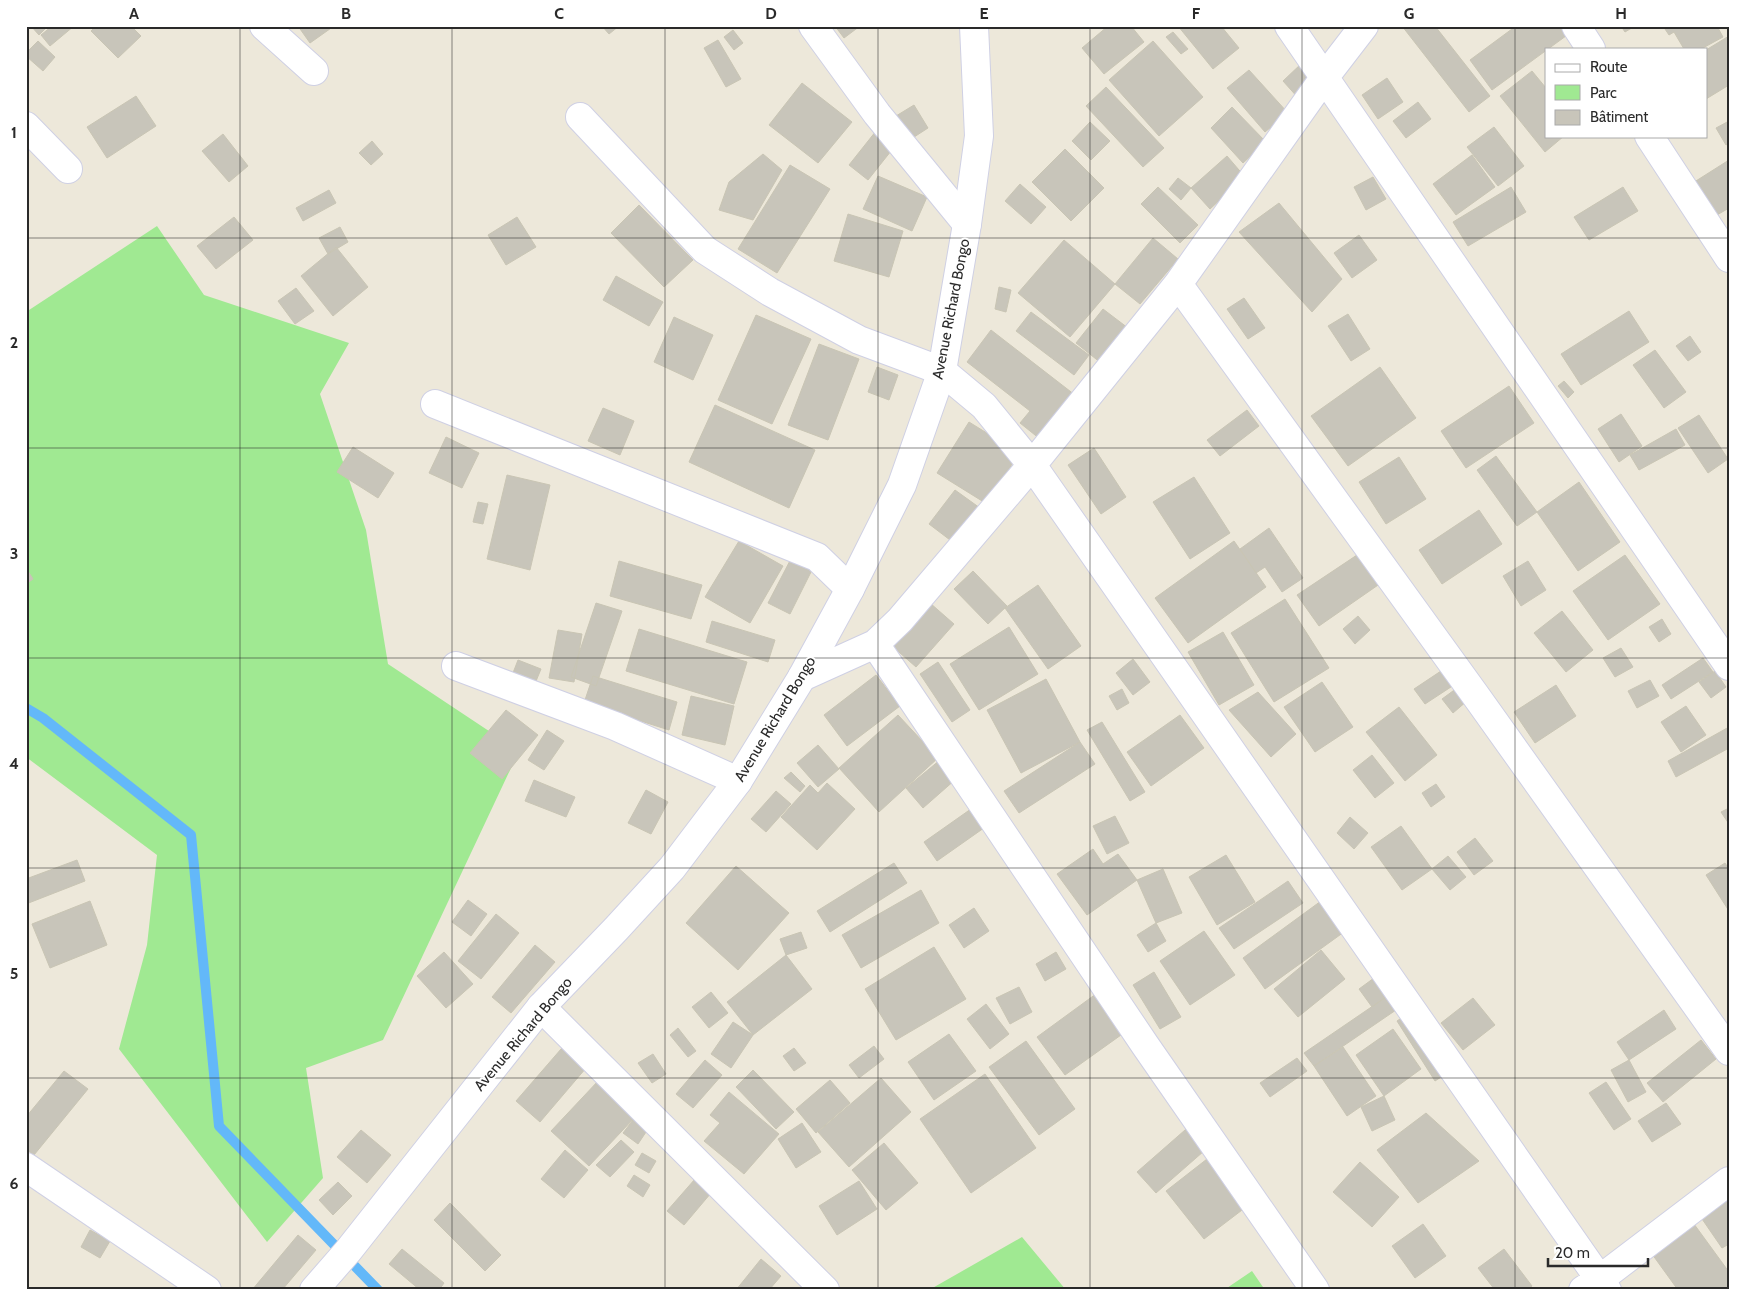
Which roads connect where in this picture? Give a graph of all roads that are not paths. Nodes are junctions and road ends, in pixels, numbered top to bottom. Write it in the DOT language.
graph roads {
  1 [pos="264,26"];
  2 [pos="813,26"];
  3 [pos="974,26"];
  4 [pos="1289,26"];
  5 [pos="1364,26"];
  6 [pos="1576,26"];
  7 [pos="1590,48"];
  8 [pos="314,71"];
  9 [pos="1324,78"];
  10 [pos="580,116"];
  11 [pos="26,126"];
  12 [pos="1650,138"];
  13 [pos="68,169"];
  14 [pos="967,224"];
  15 [pos="1729,258"];
  16 [pos="1178,284"];
  17 [pos="942,371"];
  18 [pos="436,404"];
  19 [pos="1032,465"];
  20 [pos="850,589"];
  21 [pos="875,644"];
  22 [pos="456,666"];
  23 [pos="1729,666"];
  24 [pos="802,677"];
  25 [pos="738,781"];
  26 [pos="541,1008"];
  27 [pos="1729,1051"];
  28 [pos="26,1167"];
  29 [pos="1729,1181"];
  30 [pos="1596,1286"];
  31 [pos="206,1290"];
  32 [pos="314,1290"];
  33 [pos="825,1290"];
  34 [pos="1315,1290"];
  1 -- 8 [label="street"];
  2 -- 14 [label="street"];
  3 -- 14 [label="street, Avenue Richard Bongo"];
  4 -- 9 [label="street"];
  5 -- 9 [label="street"];
  6 -- 7 [label="street"];
  9 -- 16 [label="street"];
  9 -- 23 [label="street"];
  10 -- 17 [label="street"];
  11 -- 13 [label="street"];
  12 -- 15 [label="street"];
  14 -- 17 [label="street, Avenue Richard Bongo"];
  16 -- 19 [label="street"];
  16 -- 27 [label="street"];
  17 -- 19 [label="street"];
  17 -- 20 [label="street, Avenue Richard Bongo"];
  18 -- 20 [label="street"];
  19 -- 21 [label="street"];
  19 -- 30 [label="street"];
  20 -- 24 [label="street, Avenue Richard Bongo"];
  21 -- 24 [label="street"];
  21 -- 34 [label="street"];
  22 -- 25 [label="street"];
  24 -- 25 [label="street, Avenue Richard Bongo"];
  25 -- 26 [label="street, Avenue Richard Bongo"];
  26 -- 32 [label="street, Avenue Richard Bongo"];
  26 -- 33 [label="street"];
  28 -- 31 [label="street"];
  29 -- 30 [label="street"];
}
